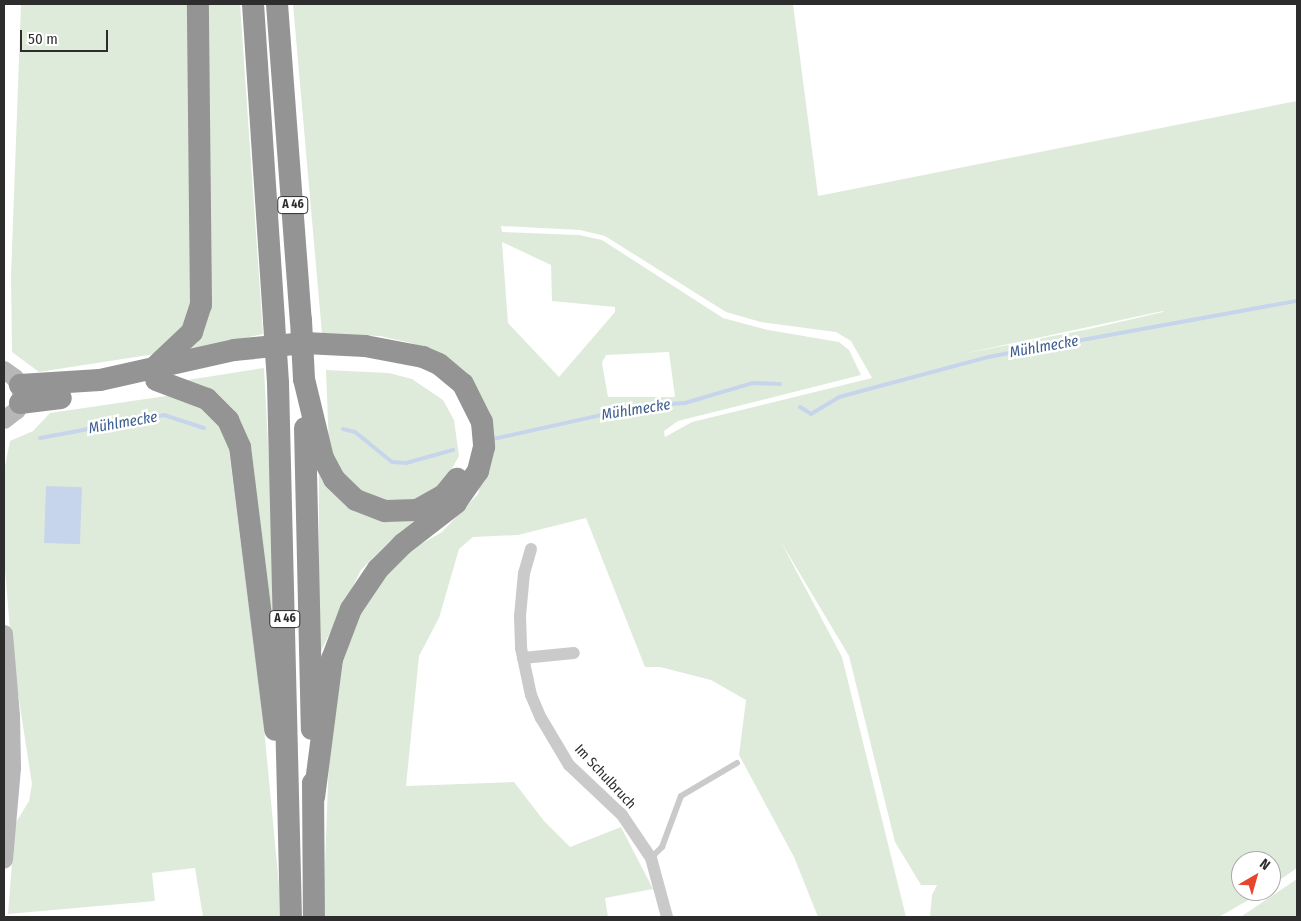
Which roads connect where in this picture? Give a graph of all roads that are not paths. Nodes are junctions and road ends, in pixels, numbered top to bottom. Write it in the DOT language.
graph roads {
  1 [pos="198,4"];
  2 [pos="253,4"];
  3 [pos="277,4"];
  4 [pos="154,374"];
  5 [pos="304,379"];
  6 [pos="15,386"];
  7 [pos="4,420"];
  8 [pos="531,549"];
  9 [pos="4,634"];
  10 [pos="574,653"];
  11 [pos="523,658"];
  12 [pos="737,763"];
  13 [pos="314,797"];
  14 [pos="292,856"];
  15 [pos="651,858"];
  16 [pos="4,860"];
  17 [pos="291,917"];
  18 [pos="314,917"];
  19 [pos="667,917"];
  1 -- 4 [label="highway"];
  2 -- 14 [label="highway, A 46, bridge"];
  3 -- 5 [label="highway, A 46, bridge"];
  4 -- 5 [label="highway"];
  4 -- 6 [label="highway"];
  4 -- 13 [label="highway"];
  4 -- 14 [label="highway"];
  5 -- 13 [label="highway, A 46"];
  6 -- 7 [label="main road"];
  8 -- 11 [label="street, Im Schulbruch"];
  9 -- 16 [label="main road"];
  10 -- 11 [label="street"];
  11 -- 15 [label="street, Im Schulbruch"];
  12 -- 15 [label="lane"];
  13 -- 18 [label="highway, A 46"];
  14 -- 17 [label="highway, A 46"];
  15 -- 19 [label="street, Im Schulbruch"];
}
